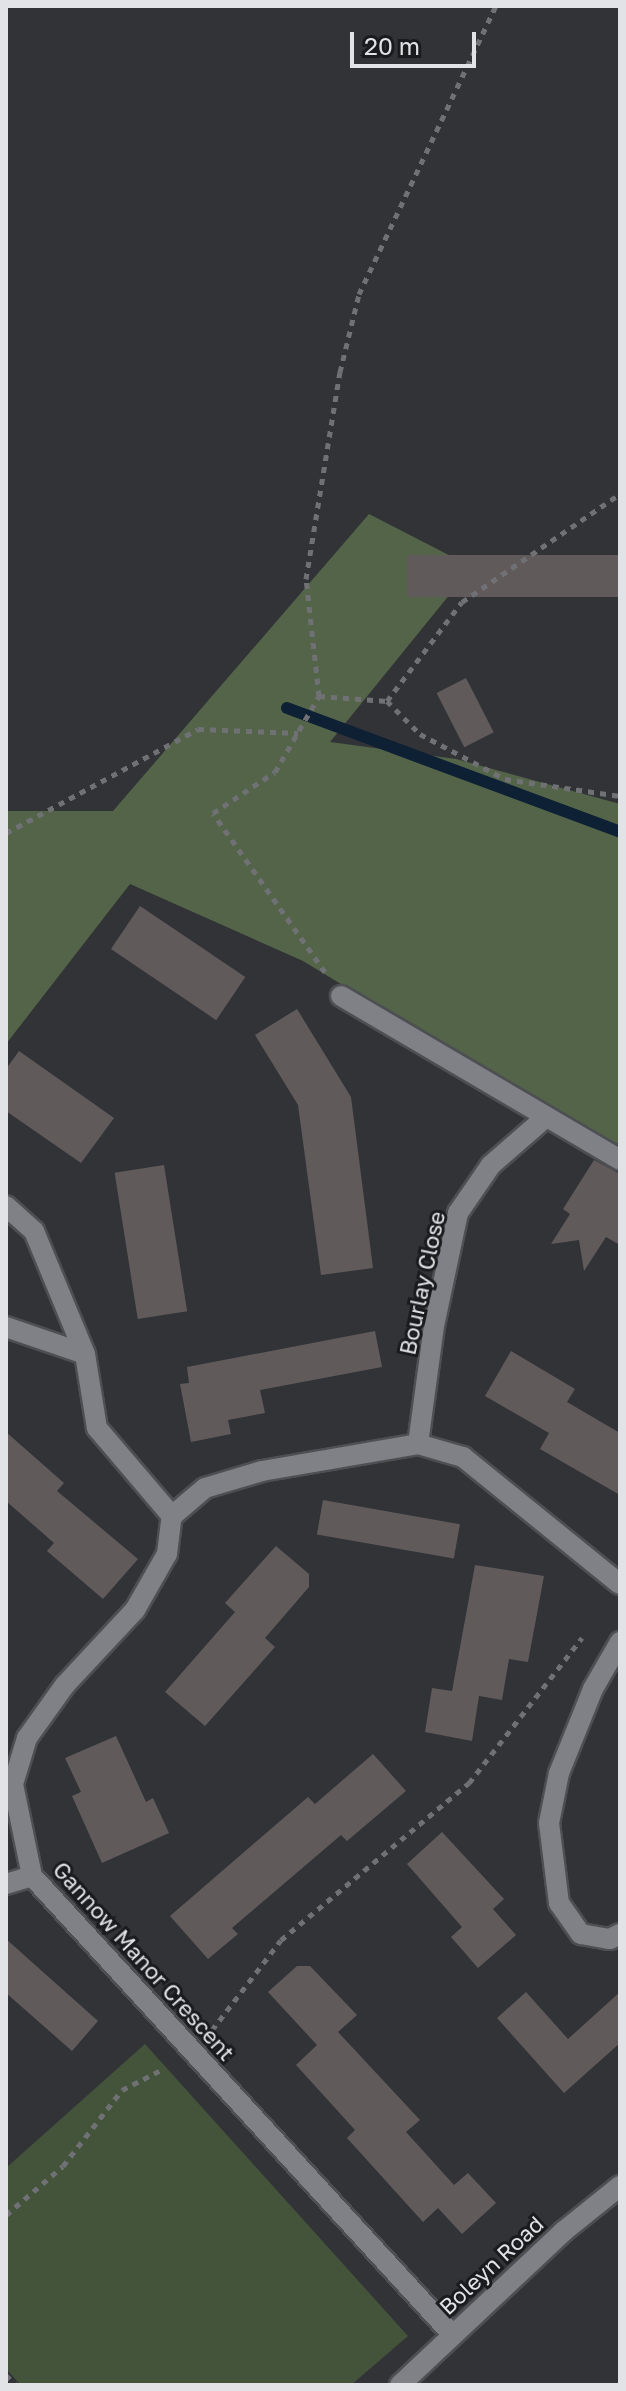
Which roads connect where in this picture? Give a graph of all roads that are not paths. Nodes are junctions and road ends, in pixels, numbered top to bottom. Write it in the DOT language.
graph roads {
  1 [pos="341,996"];
  2 [pos="546,1117"];
  3 [pos="620,1160"];
  4 [pos="6,1206"];
  5 [pos="6,1327"];
  6 [pos="85,1354"];
  7 [pos="418,1444"];
  8 [pos="172,1516"];
  9 [pos="620,1584"];
  10 [pos="620,1642"];
  11 [pos="32,1876"];
  12 [pos="6,1884"];
  13 [pos="620,1934"];
  14 [pos="620,2186"];
  15 [pos="452,2334"];
  16 [pos="400,2385"];
  1 -- 2 [label="street"];
  2 -- 3 [label="street"];
  2 -- 7 [label="street, Bourlay Close"];
  4 -- 6 [label="street"];
  5 -- 6 [label="street"];
  6 -- 8 [label="street"];
  7 -- 8 [label="street"];
  7 -- 9 [label="street"];
  8 -- 11 [label="street, Gannow Manor Crescent"];
  10 -- 13 [label="street"];
  11 -- 12 [label="street"];
  11 -- 15 [label="street, Gannow Manor Crescent"];
  14 -- 15 [label="street, Boleyn Road"];
  15 -- 16 [label="street, Boleyn Road"];
}
